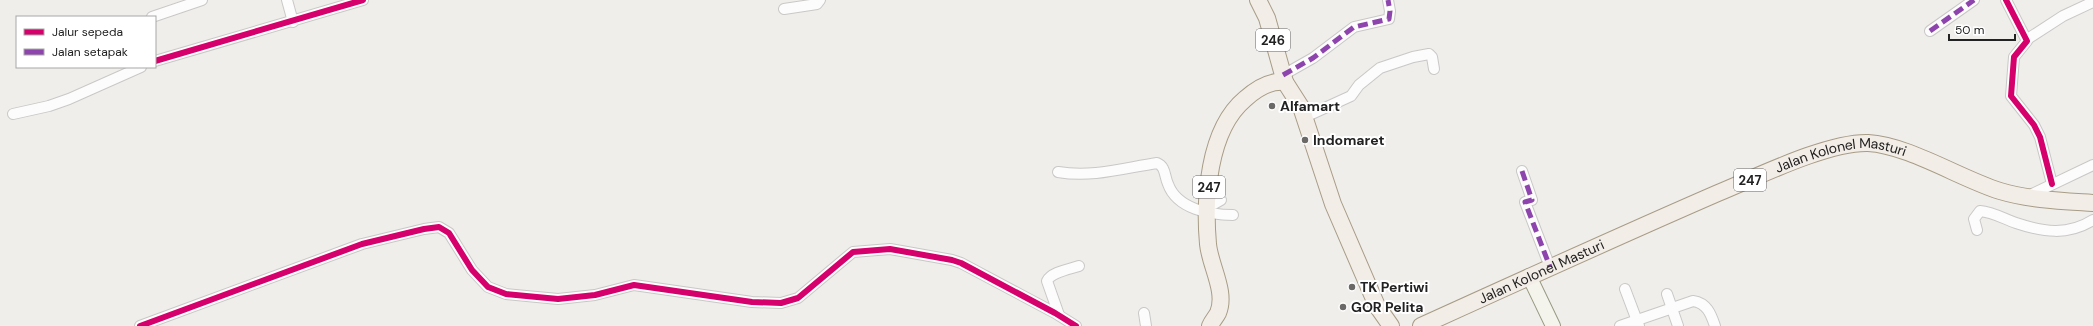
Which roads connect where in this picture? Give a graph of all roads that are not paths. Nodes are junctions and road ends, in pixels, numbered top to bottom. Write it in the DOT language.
graph roads {
  1 [pos="202,0"];
  2 [pos="287,0"];
  3 [pos="363,0"];
  4 [pos="820,0"];
  5 [pos="1258,0"];
  6 [pos="1388,0"];
  7 [pos="1974,0"];
  8 [pos="2006,0"];
  9 [pos="2093,2"];
  10 [pos="784,9"];
  11 [pos="155,16"];
  12 [pos="293,22"];
  13 [pos="1930,31"];
  14 [pos="2026,40"];
  15 [pos="156,61"];
  16 [pos="139,68"];
  17 [pos="1434,68"];
  18 [pos="1284,78"];
  19 [pos="13,114"];
  20 [pos="1305,117"];
  21 [pos="2093,165"];
  22 [pos="1522,171"];
  23 [pos="1058,172"];
  24 [pos="2052,184"];
  25 [pos="2026,198"];
  26 [pos="1221,200"];
  27 [pos="2093,203"];
  28 [pos="1207,210"];
  29 [pos="1233,215"];
  30 [pos="2093,220"];
  31 [pos="1977,230"];
  32 [pos="1079,266"];
  33 [pos="1550,267"];
  34 [pos="1529,276"];
  35 [pos="1625,289"];
  36 [pos="1667,294"];
  37 [pos="1672,308"];
  38 [pos="1144,313"];
  39 [pos="1059,314"];
  40 [pos="1638,323"];
  41 [pos="140,326"];
  42 [pos="1076,326"];
  43 [pos="1146,326"];
  44 [pos="1210,326"];
  45 [pos="1391,326"];
  46 [pos="1421,326"];
  47 [pos="1553,326"];
  48 [pos="1620,326"];
  49 [pos="1678,326"];
  50 [pos="1715,326"];
  1 -- 11 [label="street"];
  2 -- 12 [label="street"];
  3 -- 12 [label="street"];
  4 -- 10 [label="street"];
  5 -- 18 [label="main road, 246"];
  6 -- 18 [label="street"];
  7 -- 13 [label="street"];
  8 -- 14 [label="street"];
  9 -- 14 [label="street"];
  12 -- 15 [label="street"];
  14 -- 24 [label="street"];
  16 -- 19 [label="street"];
  17 -- 20 [label="street"];
  18 -- 20 [label="main road"];
  18 -- 28 [label="main road, 247"];
  20 -- 45 [label="main road"];
  21 -- 24 [label="street"];
  22 -- 33 [label="street"];
  23 -- 28 [label="street"];
  24 -- 25 [label="street"];
  25 -- 27 [label="main road, Jalan Kolonel Masturi / 247"];
  25 -- 33 [label="main road, Jalan Kolonel Masturi / 247"];
  26 -- 28 [label="street"];
  28 -- 29 [label="street"];
  28 -- 44 [label="main road, 247"];
  30 -- 31 [label="street"];
  32 -- 39 [label="street"];
  33 -- 34 [label="main road, Jalan Kolonel Masturi / 247"];
  34 -- 46 [label="main road, Jalan Kolonel Masturi / 247"];
  34 -- 47 [label="street"];
  35 -- 40 [label="street"];
  36 -- 37 [label="street"];
  37 -- 40 [label="street"];
  37 -- 49 [label="street"];
  37 -- 50 [label="street"];
  38 -- 43 [label="street"];
  39 -- 41 [label="street"];
  39 -- 42 [label="street"];
  40 -- 48 [label="street"];
}
